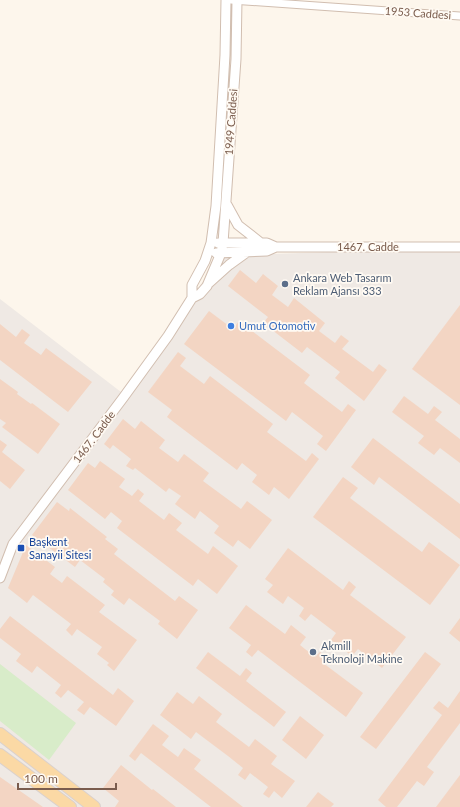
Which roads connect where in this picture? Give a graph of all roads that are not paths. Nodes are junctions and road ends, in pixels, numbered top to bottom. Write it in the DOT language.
graph roads {
  1 [pos="226,0"];
  2 [pos="231,0"];
  3 [pos="237,0"];
  4 [pos="460,16"];
  5 [pos="225,202"];
  6 [pos="211,243"];
  7 [pos="223,243"];
  8 [pos="261,243"];
  9 [pos="276,247"];
  10 [pos="460,247"];
  11 [pos="247,252"];
  12 [pos="207,253"];
  13 [pos="220,253"];
  14 [pos="207,286"];
  15 [pos="192,298"];
  16 [pos="0,578"];
  17 [pos="0,734"];
  18 [pos="0,754"];
  19 [pos="70,807"];
  20 [pos="94,807"];
  1 -- 6 [label="street, 1949 Caddesi"];
  2 -- 3 [label="street, 1953 Caddesi"];
  3 -- 4 [label="street, 1953 Caddesi"];
  3 -- 5 [label="street, 1949 Caddesi"];
  5 -- 7 [label="street, 1949 Caddesi"];
  5 -- 8 [label="street"];
  6 -- 7 [label="street, 1467. Cadde"];
  6 -- 12 [label="street, 1467. Cadde"];
  7 -- 8 [label="street, 1467. Cadde"];
  7 -- 13 [label="street, 1467. Cadde"];
  8 -- 9 [label="street, 1467. Cadde"];
  9 -- 10 [label="street, 1467. Cadde"];
  9 -- 11 [label="street, 1467. Cadde"];
  11 -- 13 [label="street, 1467. Cadde"];
  11 -- 14 [label="street"];
  12 -- 13 [label="street, 1467. Cadde"];
  12 -- 15 [label="street, 1467. Cadde"];
  13 -- 14 [label="street, 1467. Cadde"];
  14 -- 15 [label="street, 1467. Cadde"];
  15 -- 16 [label="street, 1467. Cadde"];
  17 -- 20 [label="main road"];
  18 -- 19 [label="main road"];
}
